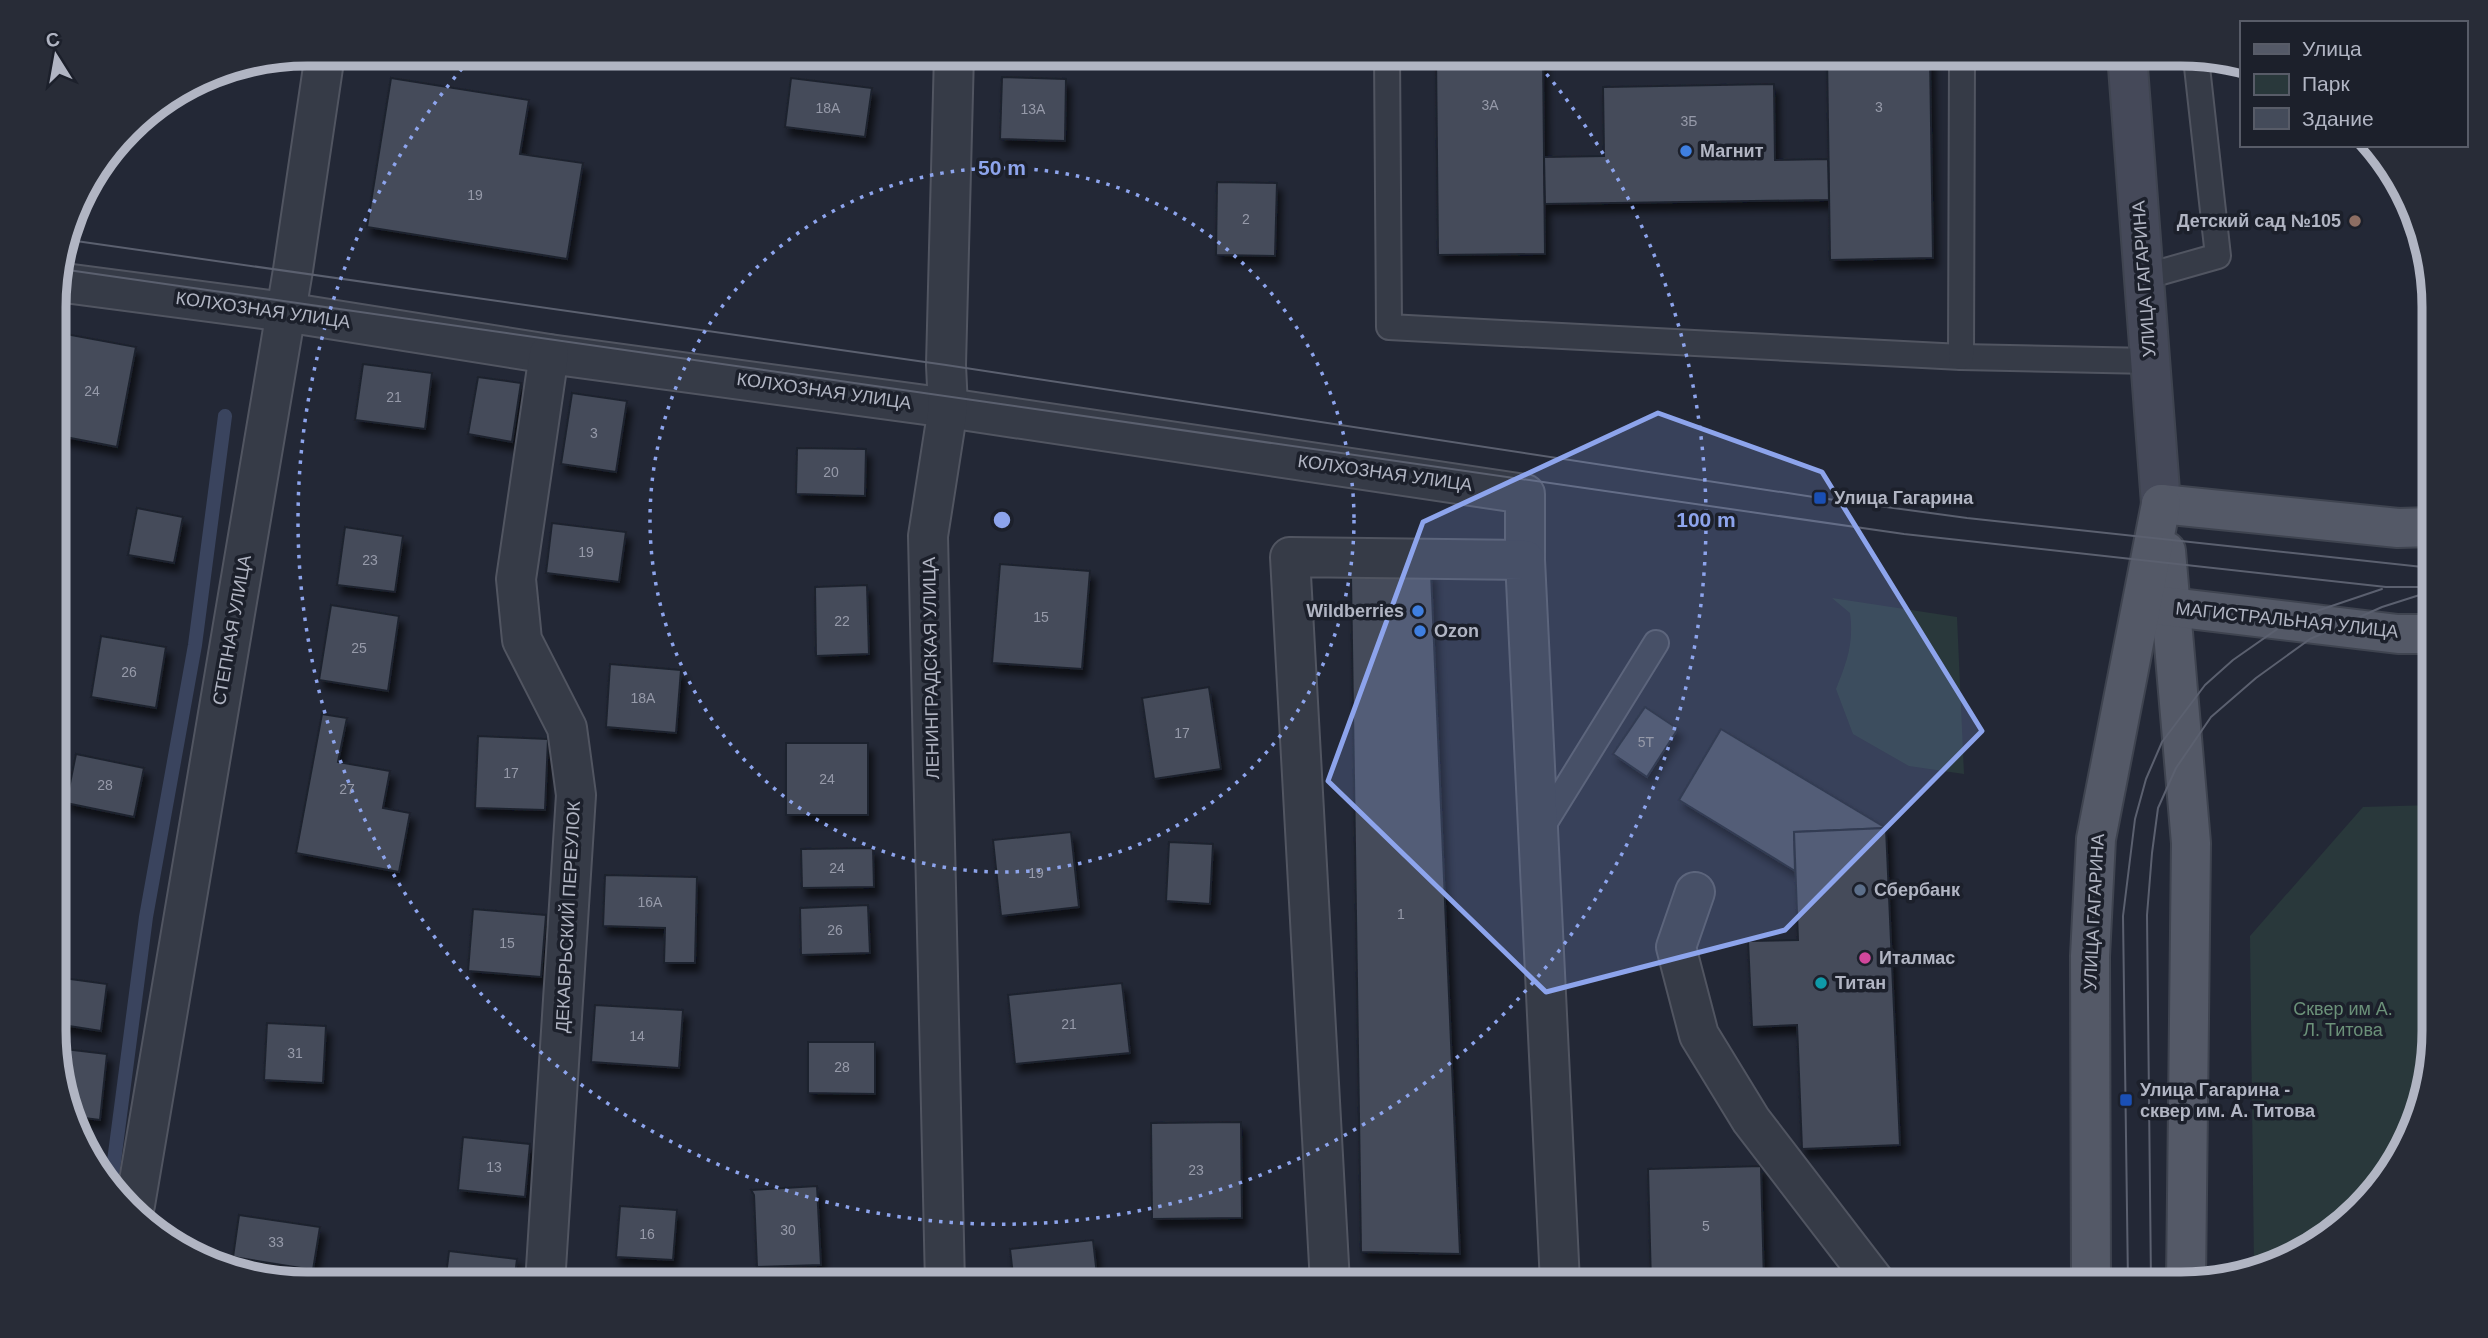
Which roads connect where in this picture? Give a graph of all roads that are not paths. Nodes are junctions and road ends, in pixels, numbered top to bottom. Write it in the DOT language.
graph roads {
  1 [pos="1387,66"];
  2 [pos="1962,66"];
  3 [pos="2128,66"];
  4 [pos="323,67"];
  5 [pos="954,67"];
  6 [pos="2197,67"];
  7 [pos="2144,277"];
  8 [pos="68,283"];
  9 [pos="285,312"];
  10 [pos="549,354"];
  11 [pos="1961,357"];
  12 [pos="2150,362"];
  13 [pos="947,408"];
  14 [pos="2161,504"];
  15 [pos="2422,527"];
  16 [pos="1525,560"];
  17 [pos="2156,605"];
  18 [pos="2422,634"];
  19 [pos="1656,643"];
  20 [pos="1538,833"];
  21 [pos="1695,892"];
  22 [pos="136,1199"];
  23 [pos="1329,1271"];
  24 [pos="1559,1271"];
  25 [pos="1867,1271"];
  26 [pos="2091,1271"];
  27 [pos="2186,1271"];
  28 [pos="546,1272"];
  29 [pos="946,1272"];
  1 -- 11 [label="lane"];
  2 -- 11 [label="lane"];
  3 -- 7 [label="main road, УЛИЦА ГАГАРИНА"];
  4 -- 9 [label="street, СТЕПНАЯ УЛИЦА"];
  5 -- 13 [label="street, ЛЕНИНГРАДСКАЯ УЛИЦА"];
  6 -- 7 [label="lane"];
  7 -- 12 [label="main road, УЛИЦА ГАГАРИНА"];
  8 -- 9 [label="street, КОЛХОЗНАЯ УЛИЦА"];
  9 -- 10 [label="street, КОЛХОЗНАЯ УЛИЦА"];
  9 -- 22 [label="street, СТЕПНАЯ УЛИЦА"];
  10 -- 13 [label="street, КОЛХОЗНАЯ УЛИЦА"];
  10 -- 28 [label="street, ДЕКАБРЬСКИЙ ПЕРЕУЛОК"];
  11 -- 12 [label="lane"];
  12 -- 14 [label="main road, УЛИЦА ГАГАРИНА"];
  13 -- 16 [label="street, КОЛХОЗНАЯ УЛИЦА"];
  13 -- 29 [label="street, ЛЕНИНГРАДСКАЯ УЛИЦА"];
  14 -- 15 [label="main road"];
  14 -- 17 [label="main road, УЛИЦА ГАГАРИНА"];
  16 -- 20 [label="street"];
  16 -- 23 [label="street"];
  17 -- 18 [label="main road, МАГИСТРАЛЬНАЯ УЛИЦА"];
  17 -- 26 [label="main road, УЛИЦА ГАГАРИНА"];
  17 -- 27 [label="main road, УЛИЦА ГАГАРИНА"];
  19 -- 20 [label="lane"];
  20 -- 24 [label="street"];
  21 -- 25 [label="street"];
}
